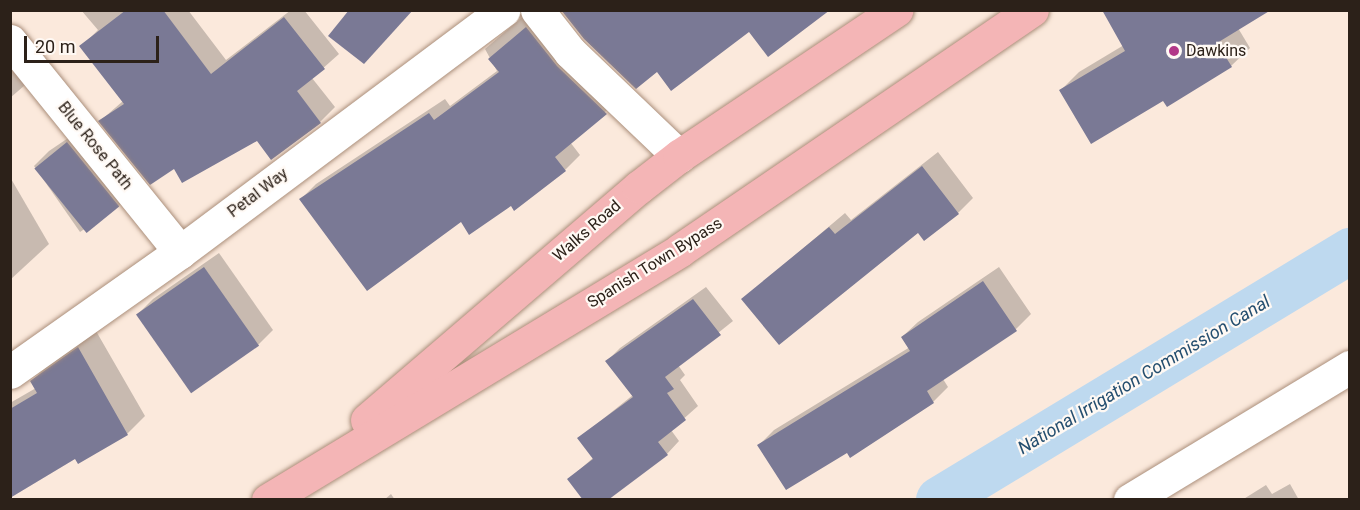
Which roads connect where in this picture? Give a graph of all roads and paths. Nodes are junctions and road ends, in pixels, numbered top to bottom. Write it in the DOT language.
graph roads {
  1 [pos="503,10"];
  2 [pos="537,10"];
  3 [pos="896,10"];
  4 [pos="1032,10"];
  5 [pos="10,41"];
  6 [pos="679,156"];
  7 [pos="180,252"];
  8 [pos="1350,367"];
  9 [pos="10,372"];
  10 [pos="298,479"];
  11 [pos="268,500"];
  12 [pos="1130,500"];
  1 -- 7 [label="street, Petal Way"];
  2 -- 6 [label="street"];
  3 -- 6 [label="main road, Walks Road"];
  4 -- 10 [label="main road, Spanish Town Bypass"];
  5 -- 7 [label="street, Blue Rose Path"];
  6 -- 10 [label="main road, Walks Road"];
  7 -- 9 [label="street, Petal Way"];
  8 -- 12 [label="street"];
  10 -- 11 [label="main road, Spanish Town Bypass"];
}
